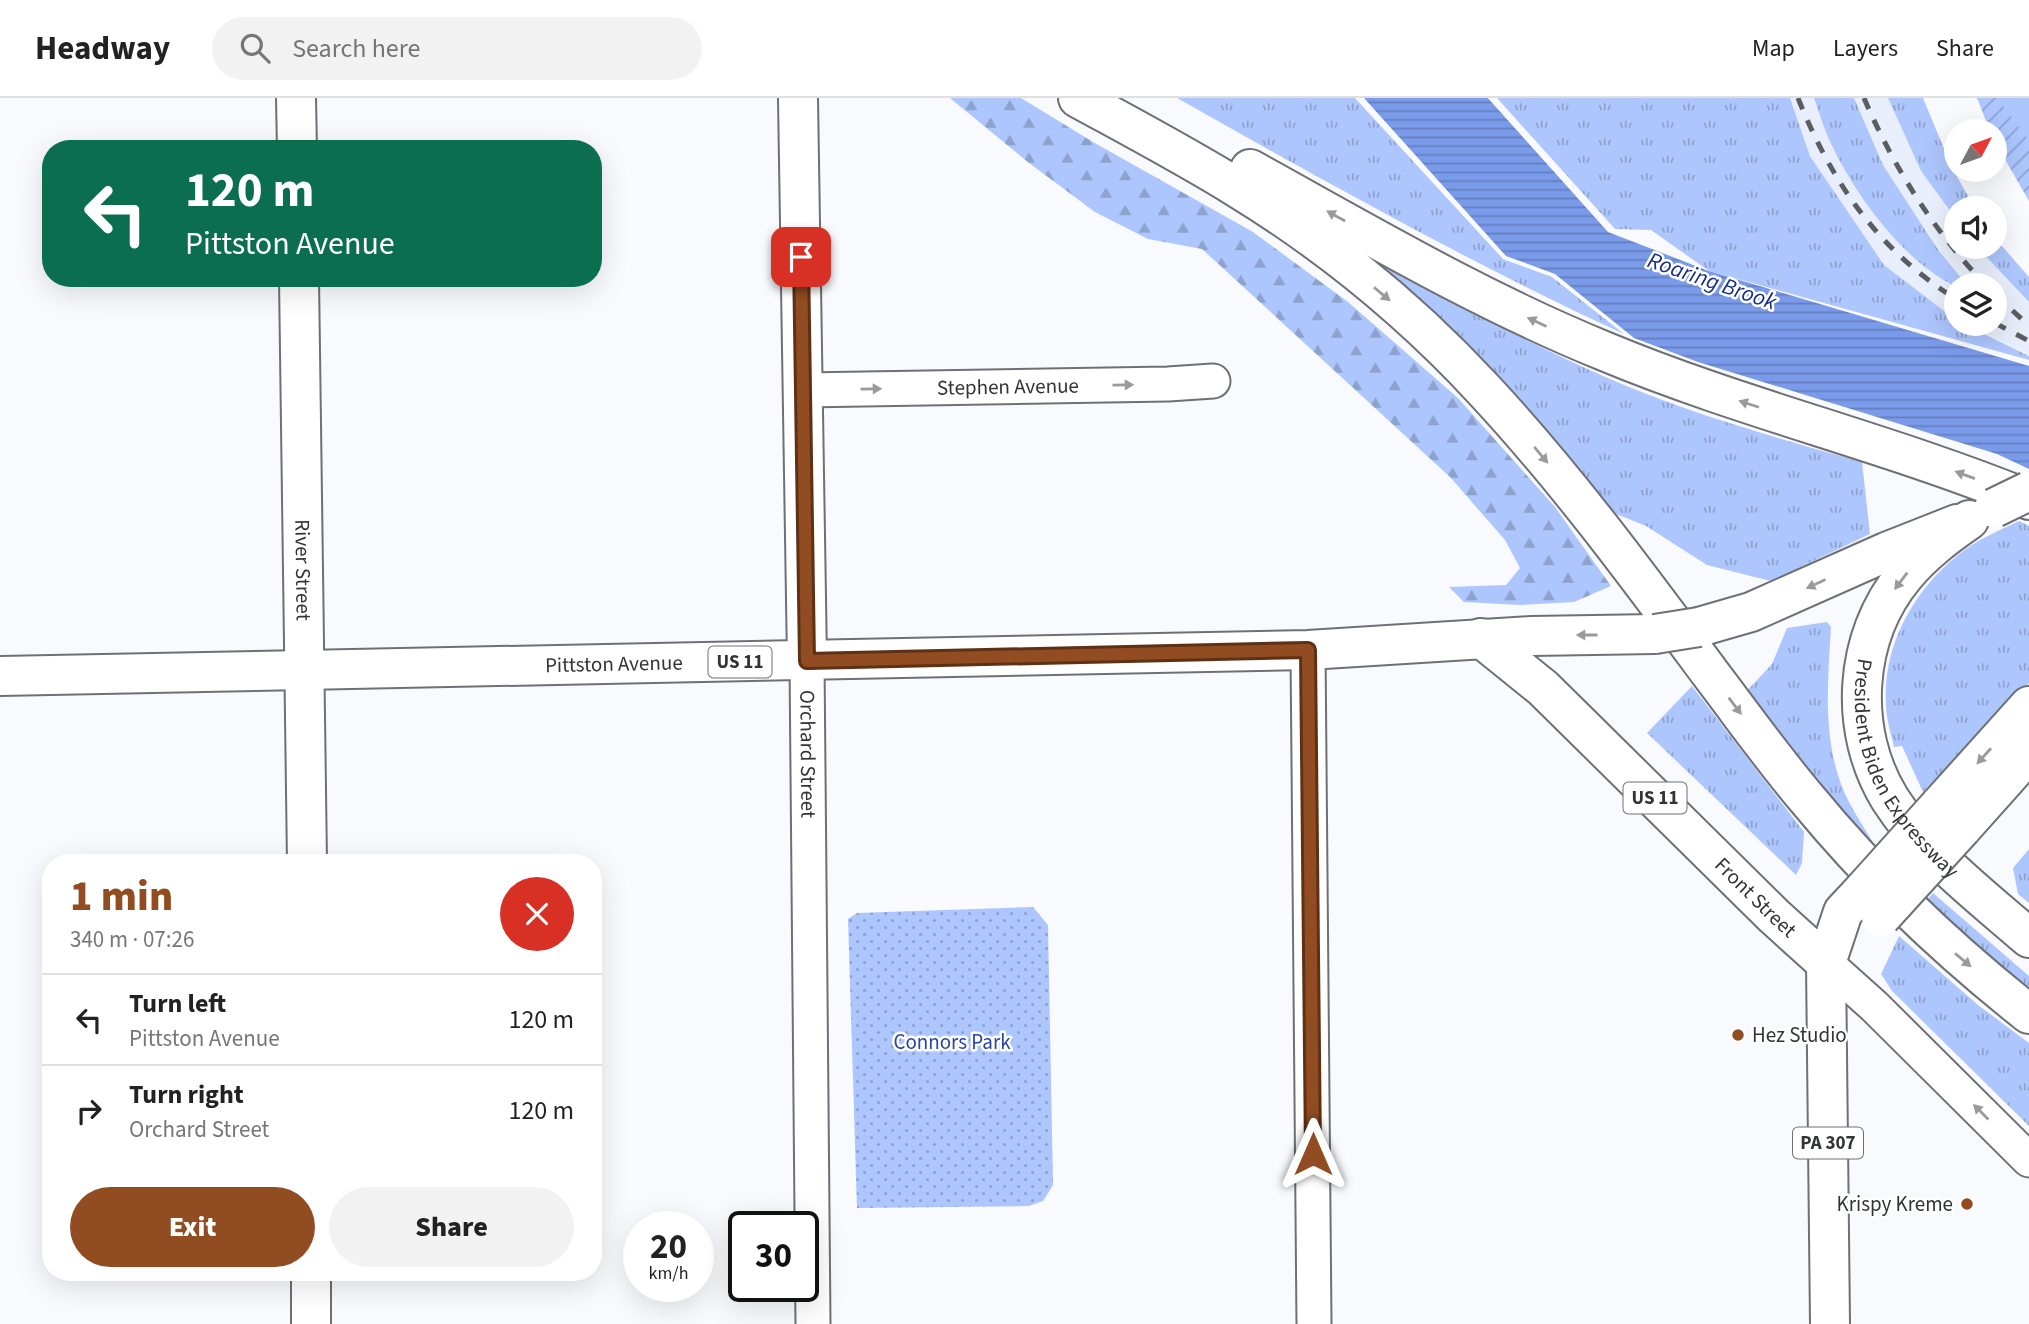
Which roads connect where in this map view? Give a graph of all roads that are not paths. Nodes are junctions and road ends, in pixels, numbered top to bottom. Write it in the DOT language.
graph roads {
  1 [pos="296,98"];
  2 [pos="799,98"];
  3 [pos="1078,98"];
  4 [pos="1122,98"];
  5 [pos="297,140"];
  6 [pos="299,287"];
  7 [pos="1213,381"];
  8 [pos="803,390"];
  9 [pos="2029,491"];
  10 [pos="1997,509"];
  11 [pos="1480,638"];
  12 [pos="1308,650"];
  13 [pos="807,661"];
  14 [pos="304,671"];
  15 [pos="0,676"];
  16 [pos="2029,706"];
  17 [pos="2029,753"];
  18 [pos="1950,817"];
  19 [pos="307,854"];
  20 [pos="2029,938"];
  21 [pos="1826,963"];
  22 [pos="2029,1014"];
  23 [pos="2029,1160"];
  24 [pos="311,1281"];
  25 [pos="311,1324"];
  26 [pos="813,1324"];
  27 [pos="1314,1324"];
  28 [pos="1830,1324"];
  1 -- 5 [label="main road"];
  2 -- 8 [label="main road, Orchard Street"];
  3 -- 22 [label="main road, one-way"];
  10 -- 4 [label="main road, one-way"];
  6 -- 14 [label="main road, River Street"];
  8 -- 7 [label="street, Stephen Avenue, one-way"];
  8 -- 13 [label="main road, Orchard Street"];
  9 -- 10 [label="main road, President Biden Expressway / US 11, bridge"];
  10 -- 11 [label="main road, US 11, one-way, bridge"];
  10 -- 20 [label="main road, President Biden Expressway, one-way"];
  11 -- 12 [label="main road, Pittston Avenue / US 11"];
  11 -- 21 [label="main road, Front Street / US 11"];
  12 -- 13 [label="main road, Pittston Avenue / US 11"];
  12 -- 27 [label="street"];
  13 -- 14 [label="main road, Pittston Avenue / US 11"];
  13 -- 26 [label="street, Orchard Street"];
  14 -- 15 [label="main road, Pittston Avenue / US 11"];
  14 -- 19 [label="main road, River Street"];
  16 -- 18 [label="main road, PA 307, one-way"];
  17 -- 18 [label="main road"];
  18 -- 21 [label="main road, PA 307, bridge"];
  23 -- 21 [label="street, Front Street, one-way"];
  21 -- 28 [label="main road, PA 307"];
  24 -- 25 [label="main road"];
}
